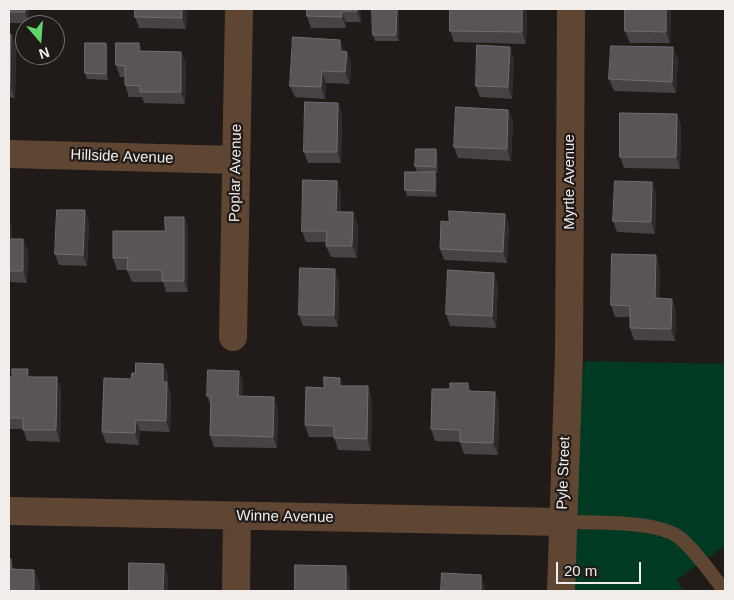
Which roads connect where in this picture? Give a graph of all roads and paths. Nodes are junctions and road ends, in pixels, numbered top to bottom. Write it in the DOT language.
graph roads {
  1 [pos="239,9"];
  2 [pos="571,9"];
  3 [pos="9,154"];
  4 [pos="236,160"];
  5 [pos="232,337"];
  6 [pos="569,355"];
  7 [pos="9,510"];
  8 [pos="237,516"];
  9 [pos="562,522"];
  10 [pos="236,591"];
  11 [pos="561,591"];
  12 [pos="725,591"];
  1 -- 4 [label="street, Poplar Avenue"];
  2 -- 6 [label="street, Myrtle Avenue"];
  3 -- 4 [label="street, Hillside Avenue"];
  4 -- 5 [label="street, Poplar Avenue"];
  6 -- 9 [label="street, Pyle Street"];
  7 -- 8 [label="street, Winne Avenue"];
  8 -- 9 [label="street, Winne Avenue"];
  8 -- 10 [label="street"];
  9 -- 11 [label="street, Pyle Street"];
  9 -- 12 [label="lane"];
}
